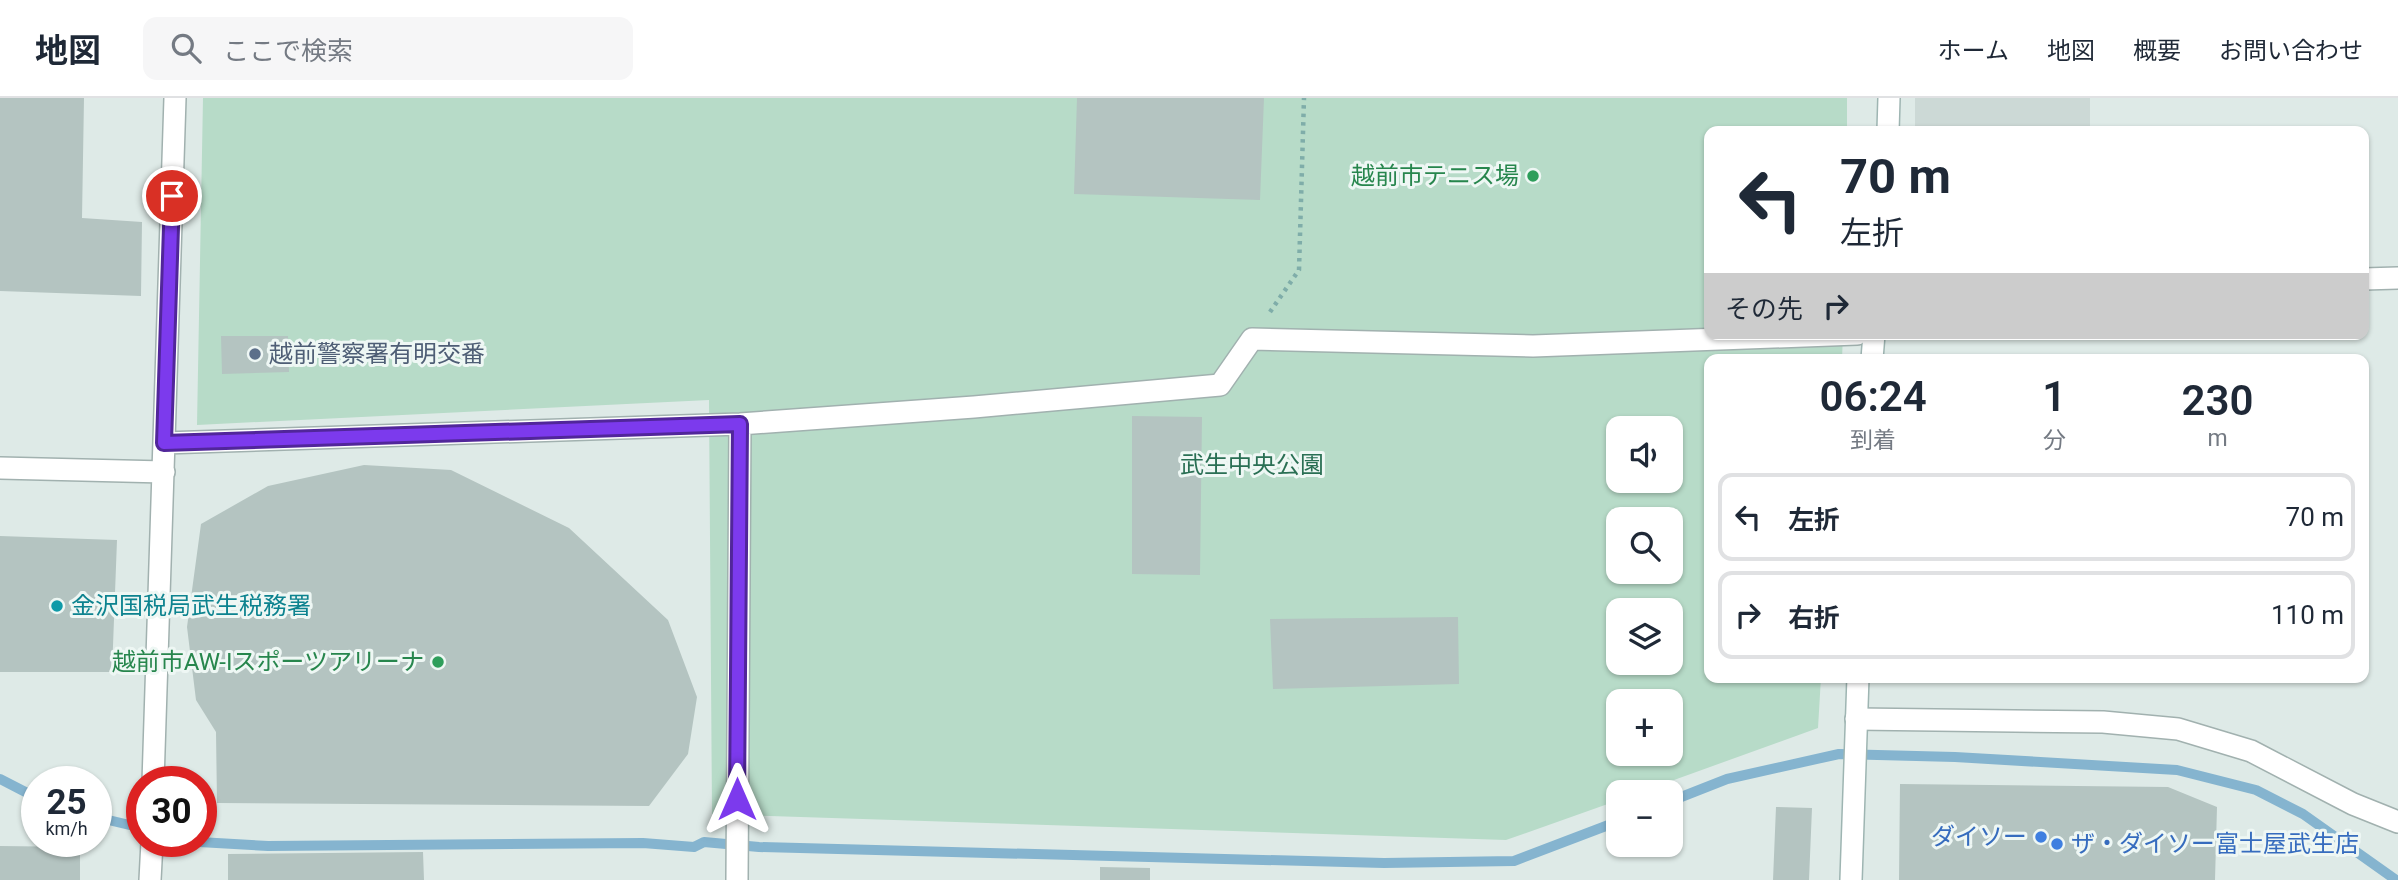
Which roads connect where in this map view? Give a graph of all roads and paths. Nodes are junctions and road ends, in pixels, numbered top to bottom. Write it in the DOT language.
graph roads {
  1 [pos="175,98"];
  2 [pos="1304,98"];
  3 [pos="1889,98"];
  4 [pos="1888,126"];
  5 [pos="2398,278"];
  6 [pos="2369,279"];
  7 [pos="1252,339"];
  8 [pos="1704,340"];
  9 [pos="740,424"];
  10 [pos="164,443"];
  11 [pos="0,468"];
  12 [pos="164,472"];
  13 [pos="1858,683"];
  14 [pos="1856,719"];
  15 [pos="154,766"];
  16 [pos="2398,822"];
  17 [pos="151,857"];
  18 [pos="150,880"];
  19 [pos="737,880"];
  20 [pos="1851,880"];
  1 -- 10 [label="street"];
  2 -- 7 [label="path"];
  3 -- 4 [label="street"];
  5 -- 6 [label="street"];
  7 -- 8 [label="street"];
  7 -- 9 [label="street"];
  9 -- 10 [label="street"];
  9 -- 19 [label="street"];
  10 -- 12 [label="street"];
  11 -- 12 [label="street"];
  12 -- 15 [label="street"];
  13 -- 14 [label="street"];
  14 -- 16 [label="street"];
  14 -- 20 [label="street"];
  17 -- 18 [label="street"];
}
